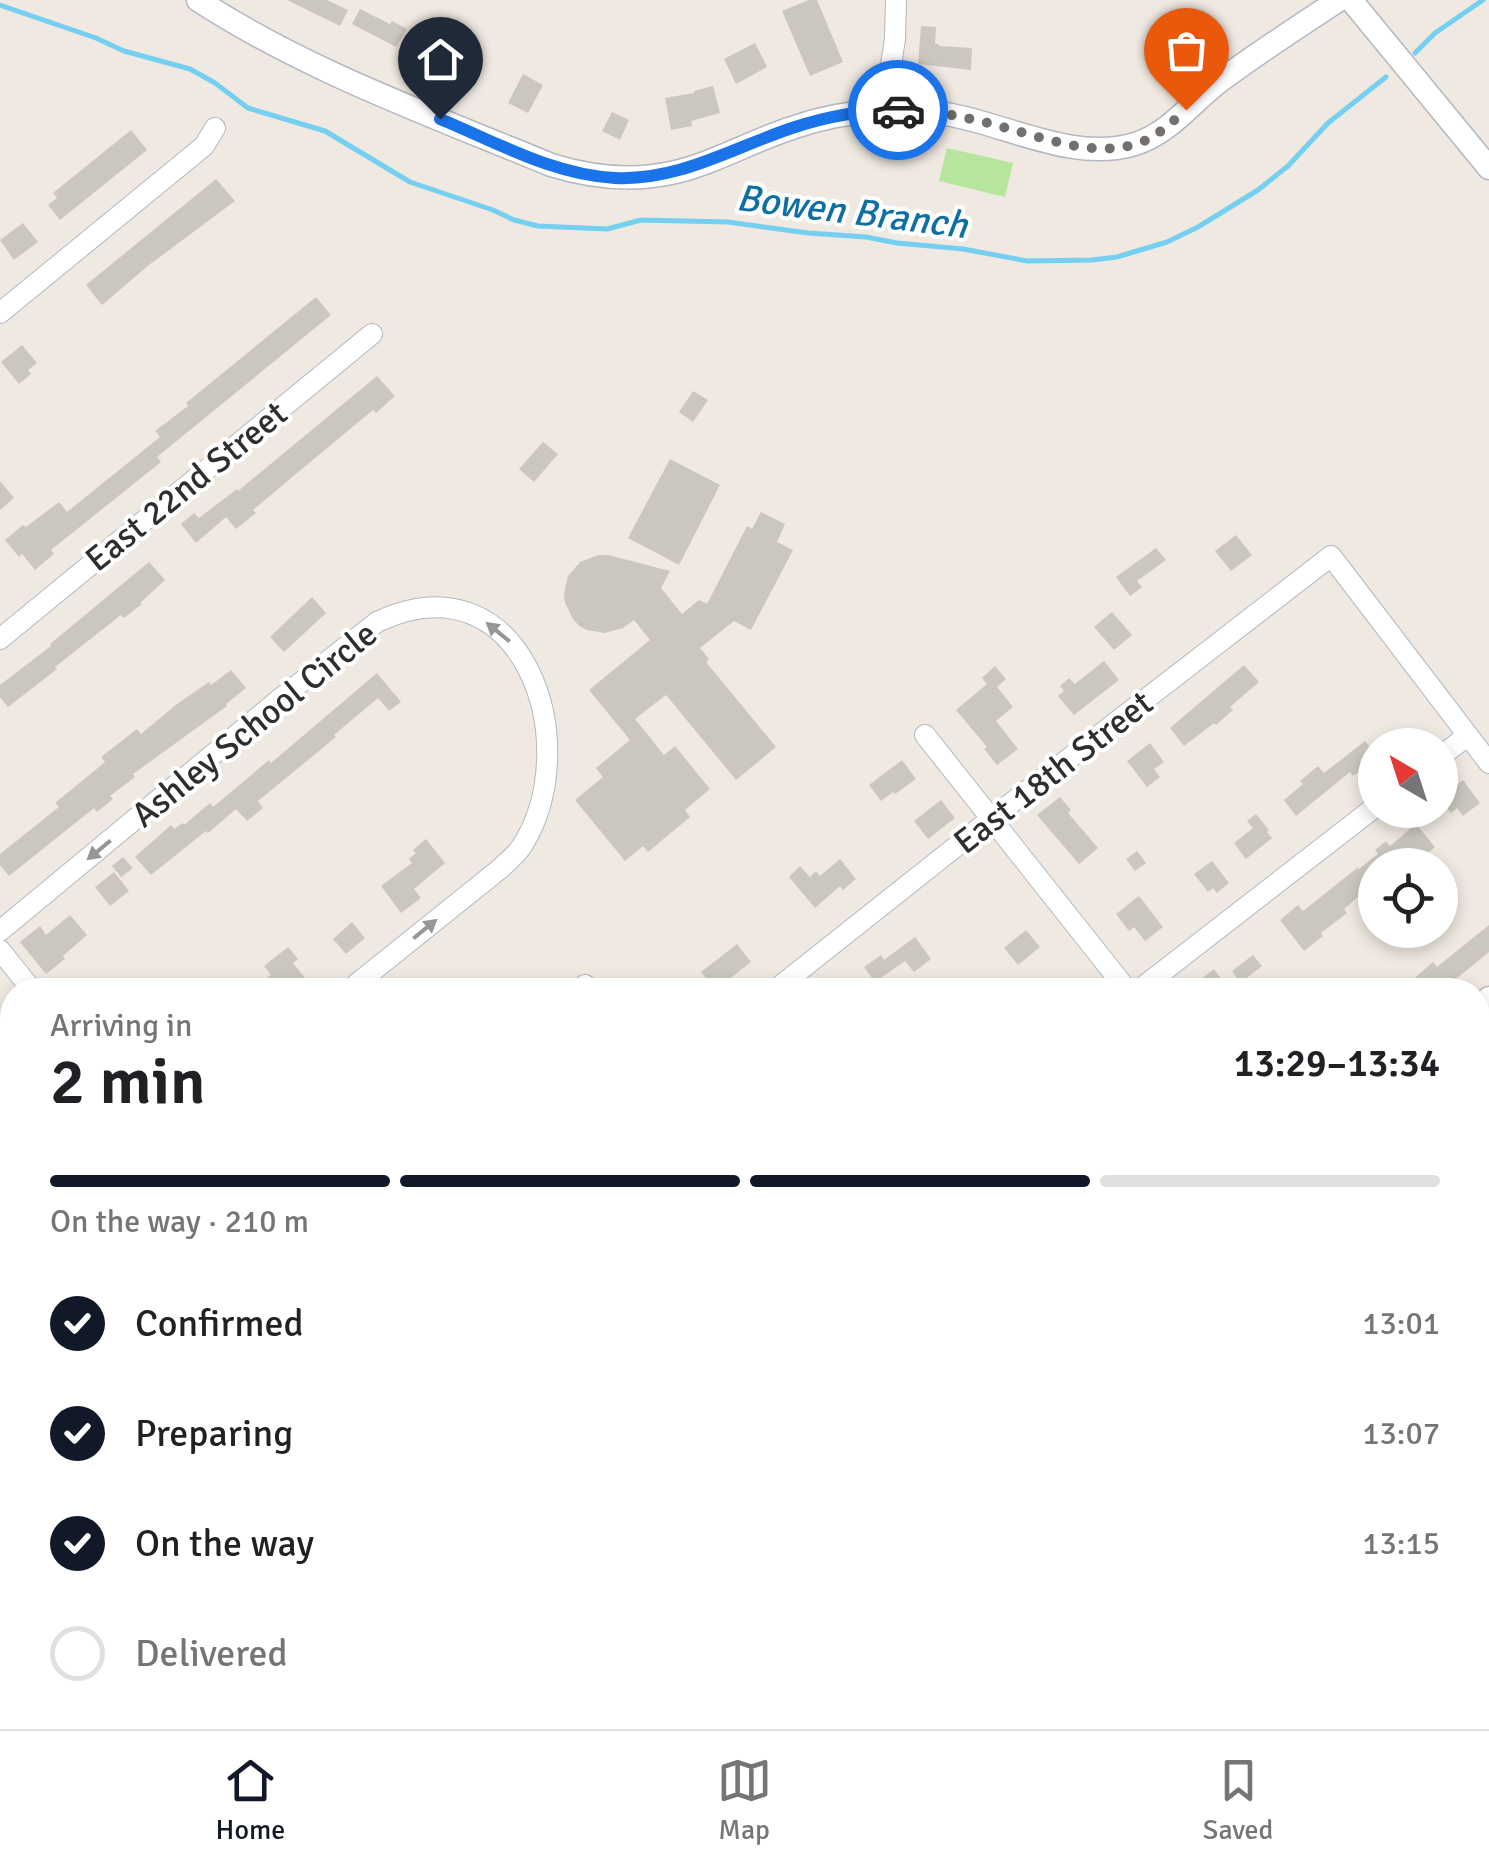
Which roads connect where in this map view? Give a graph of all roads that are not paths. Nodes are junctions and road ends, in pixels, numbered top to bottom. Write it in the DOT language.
graph roads {
  1 [pos="198,0"];
  2 [pos="896,0"];
  3 [pos="1340,0"];
  4 [pos="1351,0"];
  5 [pos="884,110"];
  6 [pos="216,128"];
  7 [pos="1489,168"];
  8 [pos="0,314"];
  9 [pos="372,334"];
  10 [pos="0,639"];
  11 [pos="925,735"];
  12 [pos="1467,736"];
  13 [pos="1458,743"];
  14 [pos="1489,763"];
  15 [pos="992,818"];
  16 [pos="1358,820"];
  17 [pos="0,931"];
  18 [pos="0,950"];
  19 [pos="22,978"];
  20 [pos="364,978"];
  21 [pos="791,978"];
  22 [pos="1118,978"];
  23 [pos="1154,978"];
  1 -- 5 [label="street"];
  2 -- 5 [label="street"];
  3 -- 5 [label="street"];
  4 -- 7 [label="street"];
  6 -- 8 [label="street"];
  9 -- 10 [label="street, East 22nd Street"];
  11 -- 15 [label="street"];
  12 -- 13 [label="street"];
  12 -- 14 [label="street"];
  12 -- 15 [label="street, East 18th Street"];
  15 -- 21 [label="street, East 18th Street"];
  15 -- 22 [label="street"];
  16 -- 23 [label="street"];
  20 -- 17 [label="street, Ashley School Circle, one-way"];
  18 -- 19 [label="street"];
}
